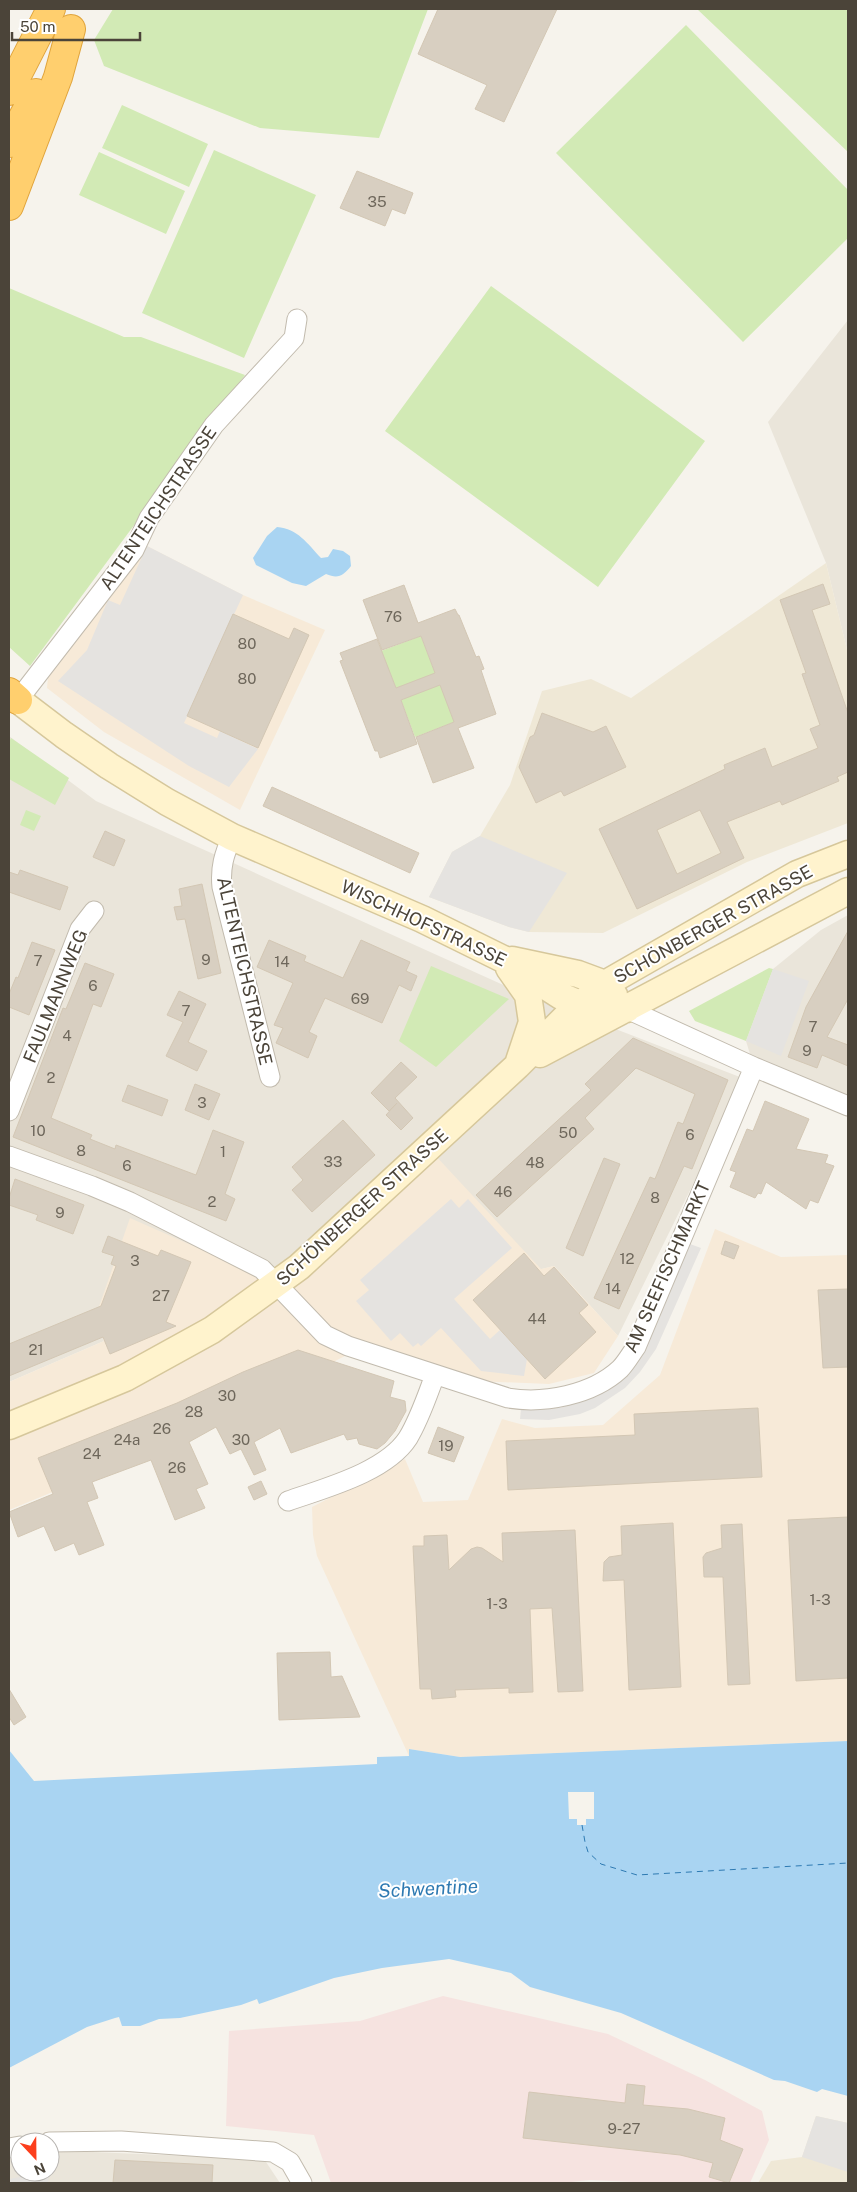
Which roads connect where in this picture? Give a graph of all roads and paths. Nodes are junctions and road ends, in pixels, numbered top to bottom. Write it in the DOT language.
graph roads {
  1 [pos="51,9"];
  2 [pos="76,19"];
  3 [pos="16,72"];
  4 [pos="9,91"];
  5 [pos="9,142"];
  6 [pos="9,206"];
  7 [pos="297,320"];
  8 [pos="13,696"];
  9 [pos="232,837"];
  10 [pos="848,854"];
  11 [pos="848,891"];
  12 [pos="94,911"];
  13 [pos="503,959"];
  14 [pos="605,984"];
  15 [pos="582,1005"];
  16 [pos="627,1009"];
  17 [pos="518,1066"];
  18 [pos="754,1067"];
  19 [pos="270,1078"];
  20 [pos="848,1106"];
  21 [pos="9,1111"];
  22 [pos="9,1156"];
  23 [pos="278,1284"];
  24 [pos="435,1375"];
  25 [pos="9,1426"];
  26 [pos="288,1501"];
  27 [pos="60,2142"];
  28 [pos="302,2183"];
  1 -- 3 [label="highway"];
  2 -- 5 [label="highway"];
  2 -- 6 [label="highway"];
  3 -- 4 [label="highway"];
  7 -- 8 [label="street, ALTENTEICHSTRASSE"];
  8 -- 9 [label="main road, WISCHHOFSTRASSE"];
  9 -- 13 [label="main road, WISCHHOFSTRASSE"];
  9 -- 19 [label="street, ALTENTEICHSTRASSE"];
  10 -- 14 [label="main road, SCHÖNBERGER STRASSE"];
  11 -- 16 [label="main road, SCHÖNBERGER STRASSE"];
  12 -- 21 [label="street, FAULMANNWEG"];
  13 -- 14 [label="main road, SCHÖNBERGER STRASSE"];
  13 -- 15 [label="main road, WISCHHOFSTRASSE"];
  13 -- 17 [label="main road, SCHÖNBERGER STRASSE"];
  14 -- 15 [label="main road, SCHÖNBERGER STRASSE"];
  14 -- 16 [label="main road, SCHÖNBERGER STRASSE"];
  15 -- 16 [label="main road, WISCHHOFSTRASSE"];
  15 -- 17 [label="main road, SCHÖNBERGER STRASSE"];
  16 -- 17 [label="main road, SCHÖNBERGER STRASSE"];
  16 -- 18 [label="street, WISCHHOFSTRASSE"];
  17 -- 23 [label="main road, SCHÖNBERGER STRASSE"];
  18 -- 20 [label="street, WISCHHOFSTRASSE"];
  18 -- 24 [label="street, AM SEEFISCHMARKT"];
  22 -- 23 [label="street, AM SEEFISCHMARKT"];
  23 -- 24 [label="street, AM SEEFISCHMARKT"];
  23 -- 25 [label="main road, SCHÖNBERGER STRASSE"];
  24 -- 26 [label="street"];
  27 -- 28 [label="street"];
}
